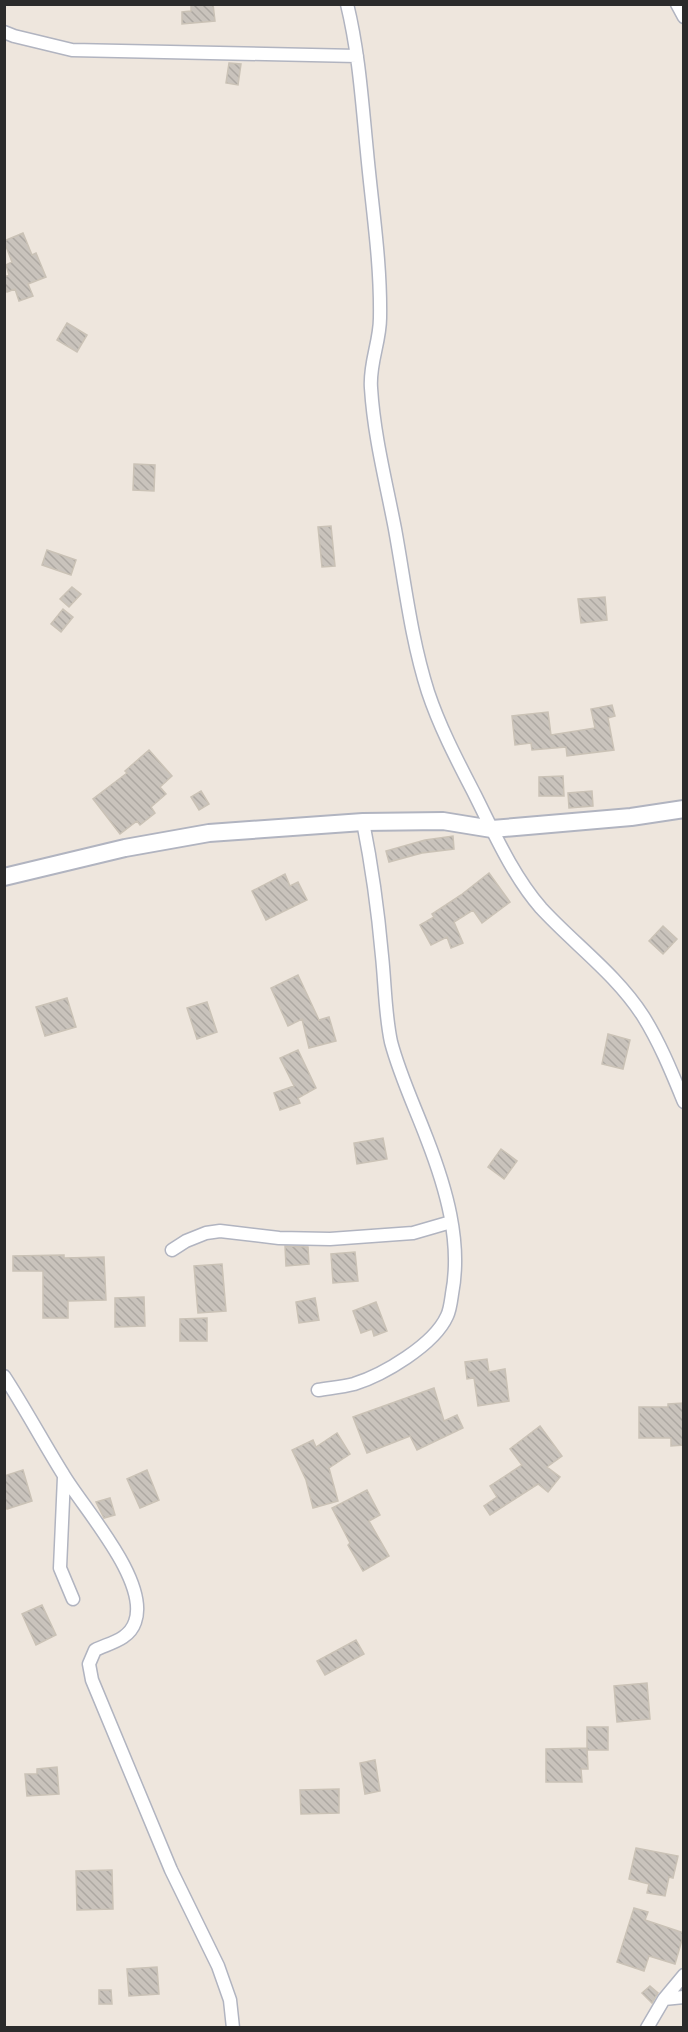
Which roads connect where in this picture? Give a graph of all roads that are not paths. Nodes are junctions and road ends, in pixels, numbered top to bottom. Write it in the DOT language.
graph roads {
  1 [pos="347,4"];
  2 [pos="677,4"];
  3 [pos="684,16"];
  4 [pos="4,32"];
  5 [pos="357,56"];
  6 [pos="684,809"];
  7 [pos="363,822"];
  8 [pos="492,829"];
  9 [pos="4,877"];
  10 [pos="684,1102"];
  11 [pos="452,1222"];
  12 [pos="172,1250"];
  13 [pos="4,1376"];
  14 [pos="318,1390"];
  15 [pos="64,1477"];
  16 [pos="74,1599"];
  17 [pos="684,1975"];
  18 [pos="684,1997"];
  19 [pos="664,1999"];
  20 [pos="233,2028"];
  21 [pos="647,2028"];
  1 -- 5 [label="street"];
  2 -- 3 [label="street"];
  4 -- 5 [label="street"];
  5 -- 8 [label="street"];
  6 -- 8 [label="street"];
  7 -- 8 [label="street"];
  7 -- 9 [label="street"];
  7 -- 11 [label="street"];
  8 -- 10 [label="street"];
  11 -- 12 [label="street"];
  11 -- 14 [label="street"];
  13 -- 15 [label="street"];
  15 -- 16 [label="street"];
  15 -- 20 [label="street"];
  17 -- 19 [label="street"];
  18 -- 19 [label="street"];
  19 -- 21 [label="street"];
}
